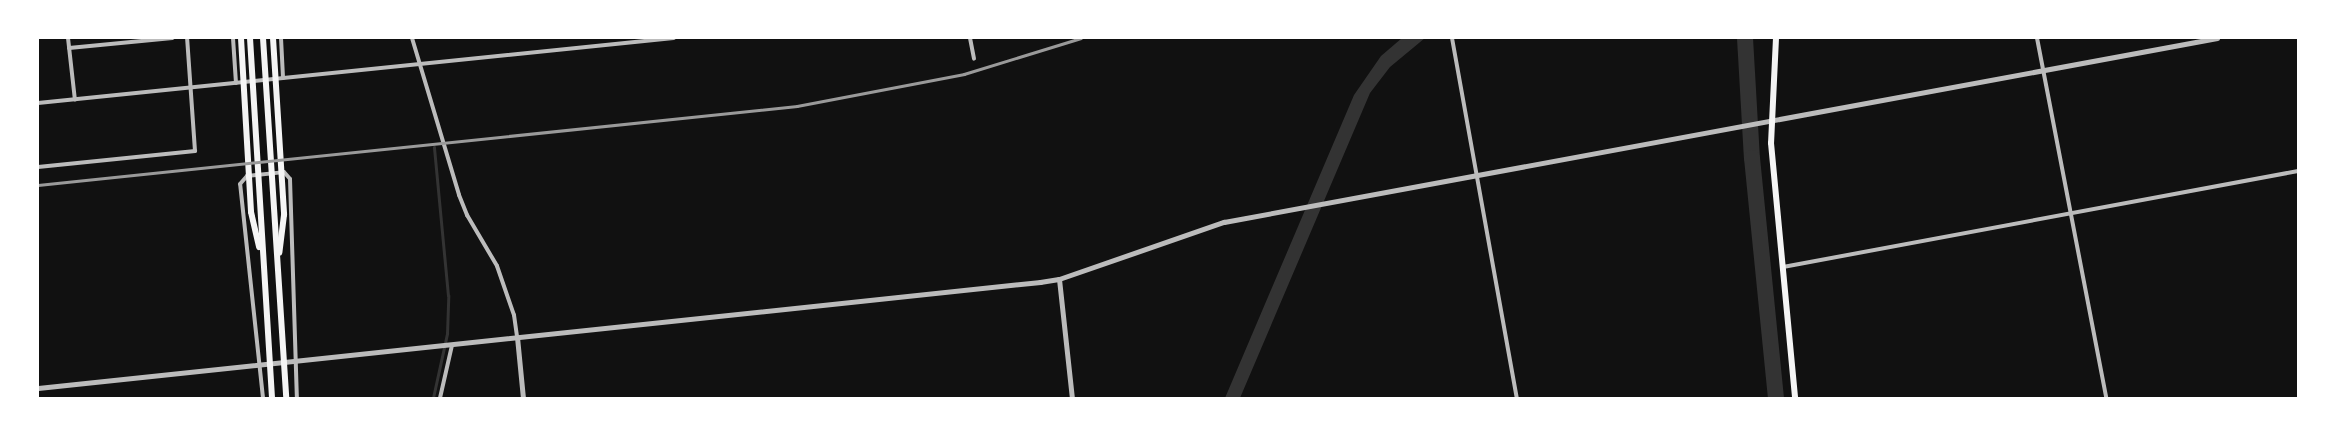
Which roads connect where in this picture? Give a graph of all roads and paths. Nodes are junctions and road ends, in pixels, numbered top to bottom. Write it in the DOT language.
graph roads {
  1 [pos="68,38"];
  2 [pos="173,38"];
  3 [pos="187,38"];
  4 [pos="233,38"];
  5 [pos="241,38"];
  6 [pos="250,38"];
  7 [pos="263,38"];
  8 [pos="273,38"];
  9 [pos="281,38"];
  10 [pos="412,38"];
  11 [pos="674,38"];
  12 [pos="970,38"];
  13 [pos="1452,38"];
  14 [pos="1776,38"];
  15 [pos="2037,38"];
  16 [pos="2218,38"];
  17 [pos="69,48"];
  18 [pos="974,59"];
  19 [pos="422,64"];
  20 [pos="2043,70"];
  21 [pos="283,78"];
  22 [pos="236,83"];
  23 [pos="192,87"];
  24 [pos="75,100"];
  25 [pos="38,103"];
  26 [pos="1772,120"];
  27 [pos="38,167"];
  28 [pos="2298,171"];
  29 [pos="1477,175"];
  30 [pos="2072,214"];
  31 [pos="1783,267"];
  32 [pos="277,269"];
  33 [pos="263,270"];
  34 [pos="1060,279"];
  35 [pos="517,337"];
  36 [pos="452,345"];
  37 [pos="298,361"];
  38 [pos="261,365"];
  39 [pos="38,388"];
  40 [pos="263,398"];
  41 [pos="272,398"];
  42 [pos="286,398"];
  43 [pos="297,398"];
  44 [pos="440,398"];
  45 [pos="523,398"];
  46 [pos="1072,398"];
  47 [pos="1517,398"];
  48 [pos="1795,398"];
  49 [pos="2106,398"];
  1 -- 17 [label="street"];
  2 -- 17 [label="street"];
  3 -- 23 [label="street"];
  4 -- 22 [label="street"];
  5 -- 33 [label="main road"];
  6 -- 33 [label="main road"];
  7 -- 32 [label="main road"];
  8 -- 32 [label="main road"];
  9 -- 21 [label="street"];
  10 -- 19 [label="street"];
  11 -- 19 [label="street"];
  12 -- 18 [label="street"];
  13 -- 29 [label="street"];
  14 -- 26 [label="main road"];
  15 -- 20 [label="street"];
  16 -- 20 [label="street"];
  17 -- 24 [label="street"];
  19 -- 21 [label="street"];
  19 -- 35 [label="street"];
  20 -- 26 [label="street"];
  20 -- 30 [label="street"];
  21 -- 22 [label="street"];
  22 -- 23 [label="street"];
  23 -- 24 [label="street"];
  23 -- 27 [label="street"];
  24 -- 25 [label="street"];
  26 -- 29 [label="street"];
  26 -- 31 [label="main road"];
  28 -- 30 [label="street"];
  29 -- 34 [label="street"];
  29 -- 47 [label="street"];
  30 -- 31 [label="street"];
  30 -- 49 [label="street"];
  31 -- 48 [label="main road"];
  32 -- 42 [label="main road"];
  33 -- 41 [label="main road"];
  34 -- 35 [label="street"];
  34 -- 46 [label="street"];
  35 -- 36 [label="street"];
  35 -- 45 [label="street"];
  36 -- 37 [label="street"];
  36 -- 44 [label="street"];
  37 -- 38 [label="street"];
  37 -- 38 [label="street"];
  37 -- 43 [label="street"];
  38 -- 39 [label="street"];
  38 -- 40 [label="street"];
}
